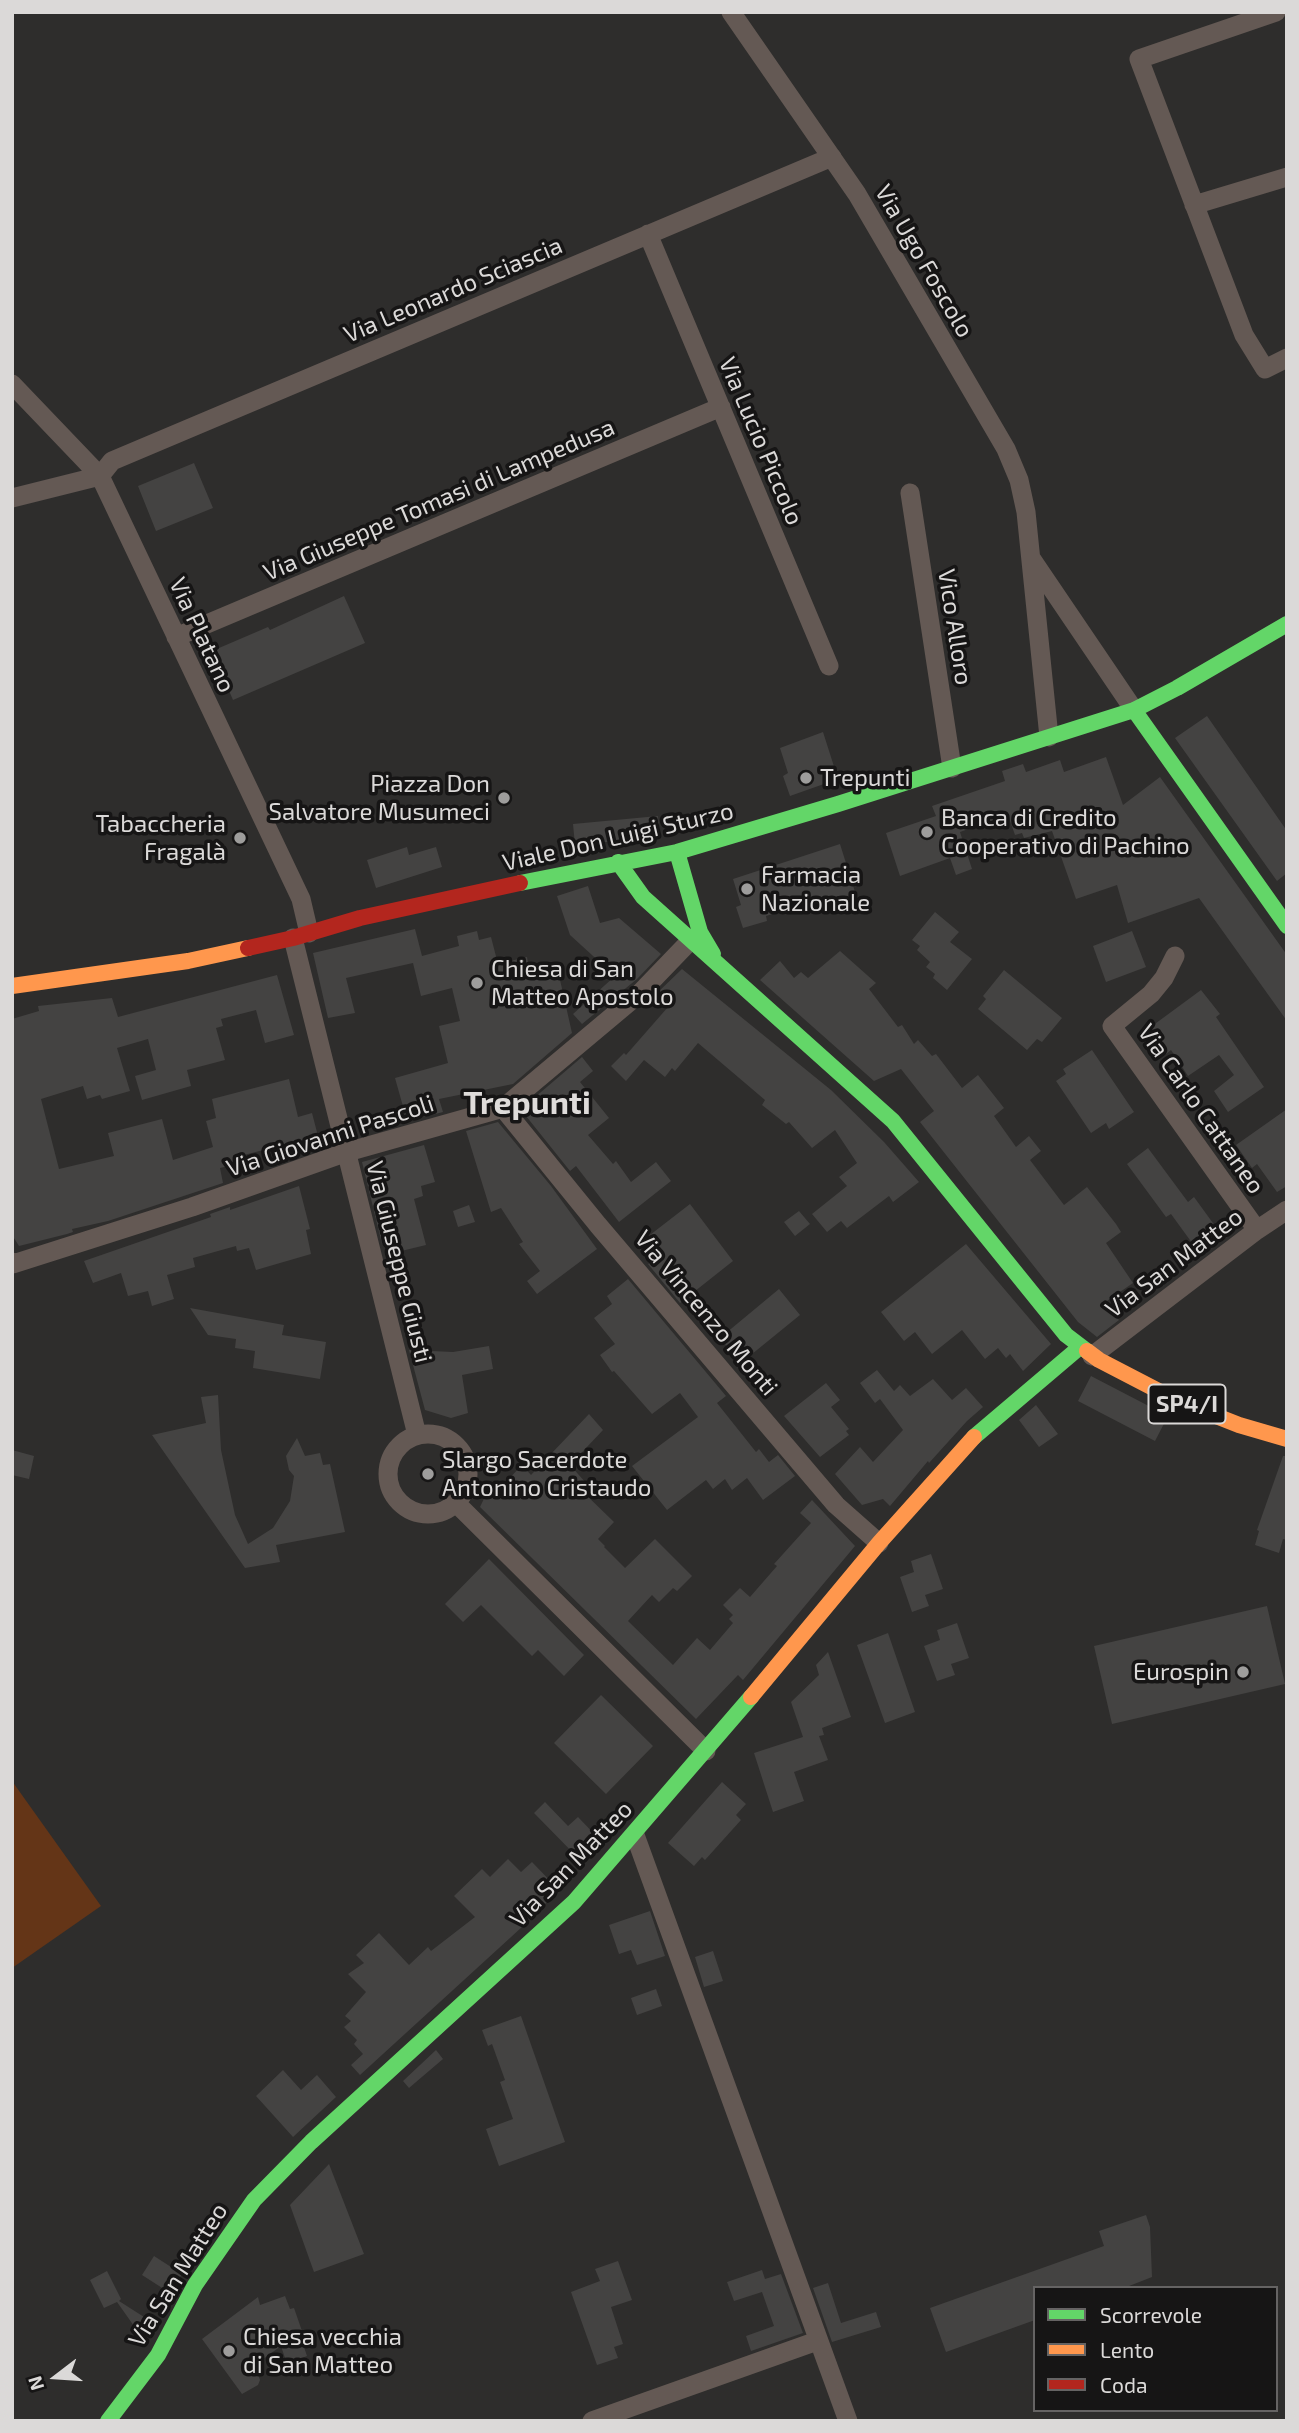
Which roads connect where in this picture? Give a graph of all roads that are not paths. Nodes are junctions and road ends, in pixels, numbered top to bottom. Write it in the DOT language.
graph roads {
  1 [pos="731,12"];
  2 [pos="1276,12"];
  3 [pos="832,157"];
  4 [pos="1287,177"];
  5 [pos="1194,205"];
  6 [pos="648,234"];
  7 [pos="1287,358"];
  8 [pos="12,384"];
  9 [pos="721,407"];
  10 [pos="100,476"];
  11 [pos="910,494"];
  12 [pos="12,498"];
  13 [pos="1030,556"];
  14 [pos="1287,624"];
  15 [pos="176,637"];
  16 [pos="829,666"];
  17 [pos="1134,710"];
  18 [pos="1049,737"];
  19 [pos="952,768"];
  20 [pos="677,852"];
  21 [pos="618,862"];
  22 [pos="1287,926"];
  23 [pos="301,935"];
  24 [pos="690,941"];
  25 [pos="1175,956"];
  26 [pos="718,964"];
  27 [pos="12,986"];
  28 [pos="503,1108"];
  29 [pos="347,1152"];
  30 [pos="1287,1210"];
  31 [pos="1257,1230"];
  32 [pos="13,1263"];
  33 [pos="1086,1352"];
  34 [pos="417,1435"];
  35 [pos="1287,1439"];
  36 [pos="456,1503"];
  37 [pos="879,1543"];
  38 [pos="706,1751"];
  39 [pos="635,1835"];
  40 [pos="817,2341"];
  41 [pos="108,2421"];
  42 [pos="592,2421"];
  43 [pos="848,2421"];
  1 -- 3 [label="street, Via Ugo Foscolo"];
  2 -- 5 [label="street"];
  3 -- 6 [label="street, Via Leonardo Sciascia"];
  3 -- 13 [label="street, Via Ugo Foscolo"];
  4 -- 5 [label="street"];
  5 -- 7 [label="street"];
  6 -- 9 [label="street, Via Lucio Piccolo"];
  6 -- 10 [label="street, Via Leonardo Sciascia"];
  8 -- 10 [label="street, Via Platano"];
  9 -- 15 [label="street, Via Giuseppe Tomasi di Lampedusa"];
  9 -- 16 [label="street, Via Lucio Piccolo"];
  10 -- 12 [label="street"];
  10 -- 15 [label="street, Via Platano"];
  11 -- 19 [label="street, Vico Alloro"];
  13 -- 17 [label="street"];
  13 -- 18 [label="street, Via Ugo Foscolo"];
  14 -- 17 [label="main road, Viale Don Luigi Sturzo"];
  15 -- 23 [label="street, Via Platano"];
  17 -- 18 [label="main road, Viale Don Luigi Sturzo"];
  17 -- 22 [label="main road"];
  18 -- 19 [label="main road, Viale Don Luigi Sturzo"];
  19 -- 20 [label="main road, Viale Don Luigi Sturzo"];
  20 -- 21 [label="main road, Viale Don Luigi Sturzo"];
  20 -- 26 [label="main road"];
  21 -- 23 [label="main road, Viale Don Luigi Sturzo"];
  21 -- 24 [label="main road"];
  23 -- 27 [label="main road, Viale Don Luigi Sturzo"];
  23 -- 29 [label="street, Via Giuseppe Giusti"];
  24 -- 26 [label="main road"];
  24 -- 28 [label="street, Via Giovanni Pascoli"];
  25 -- 31 [label="street, Via Carlo Cattaneo"];
  26 -- 33 [label="main road"];
  28 -- 29 [label="street, Via Giovanni Pascoli"];
  28 -- 37 [label="street, Via Vincenzo Monti"];
  29 -- 32 [label="street, Via Giovanni Pascoli"];
  29 -- 34 [label="street, Via Giuseppe Giusti"];
  30 -- 31 [label="street, Via San Matteo"];
  31 -- 33 [label="street, Via San Matteo"];
  33 -- 35 [label="main road, SP4/I"];
  33 -- 37 [label="main road, Via San Matteo"];
  34 -- 36 [label="street"];
  34 -- 36 [label="street"];
  36 -- 38 [label="street"];
  37 -- 38 [label="main road, Via San Matteo"];
  38 -- 39 [label="main road, Via San Matteo"];
  39 -- 40 [label="street"];
  39 -- 41 [label="main road, Via San Matteo"];
  40 -- 42 [label="street"];
  40 -- 43 [label="street"];
}
